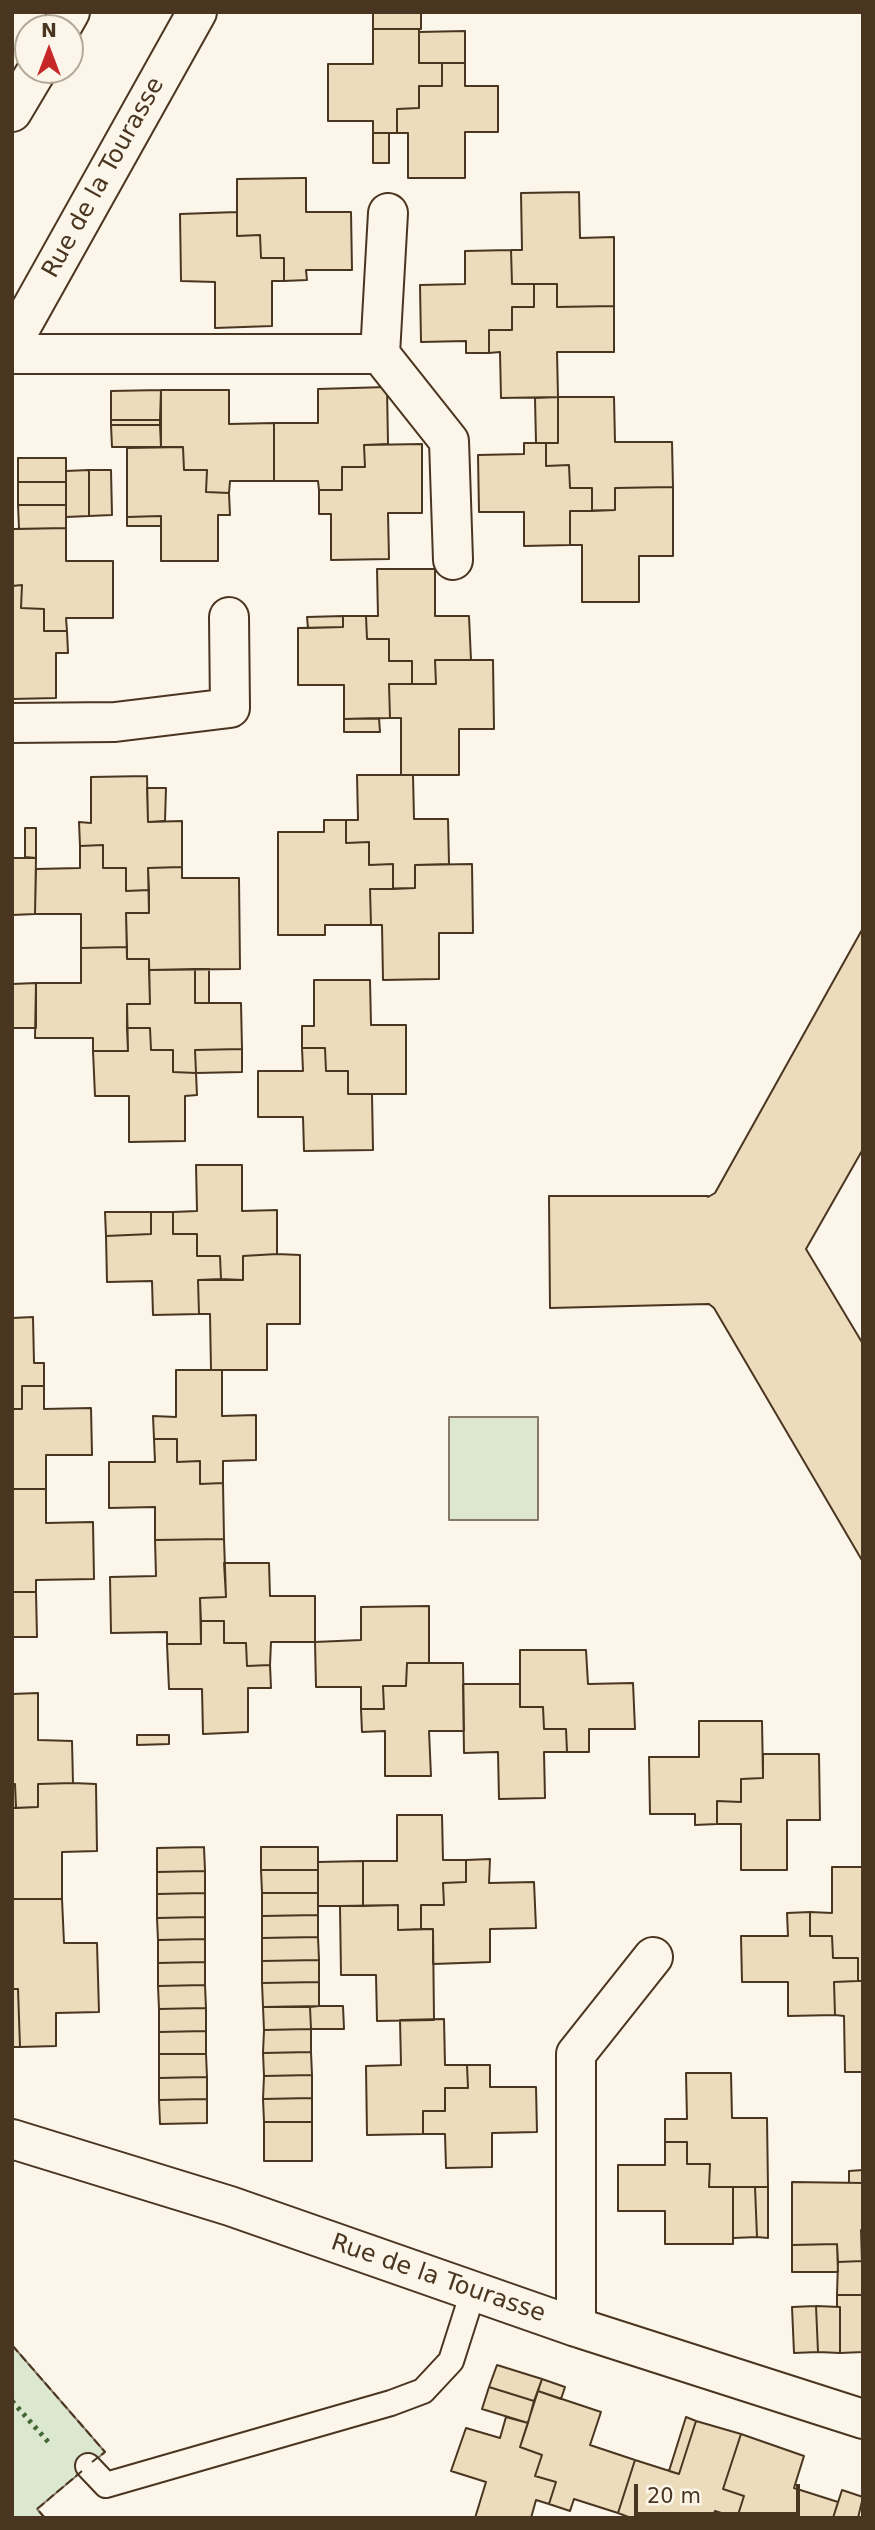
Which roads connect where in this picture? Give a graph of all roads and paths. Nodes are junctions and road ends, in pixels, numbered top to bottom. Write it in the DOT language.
graph roads {
  1 [pos="197,12"];
  2 [pos="29,84"];
  3 [pos="12,113"];
  4 [pos="388,213"];
  5 [pos="12,343"];
  6 [pos="12,354"];
  7 [pos="380,354"];
  8 [pos="453,560"];
  9 [pos="229,617"];
  10 [pos="12,723"];
  11 [pos="653,1957"];
  12 [pos="12,2139"];
  13 [pos="473,2292"];
  14 [pos="576,2327"];
  15 [pos="863,2419"];
  16 [pos="88,2466"];
  1 -- 5 [label="street, Rue de la Tourasse"];
  2 -- 3 [label="street"];
  4 -- 7 [label="street"];
  6 -- 7 [label="street"];
  7 -- 8 [label="street"];
  9 -- 10 [label="street"];
  11 -- 14 [label="street"];
  12 -- 13 [label="street, Rue de la Tourasse"];
  13 -- 14 [label="street, Rue de la Tourasse"];
  13 -- 16 [label="lane"];
  14 -- 15 [label="street, Rue de la Tourasse"];
}
